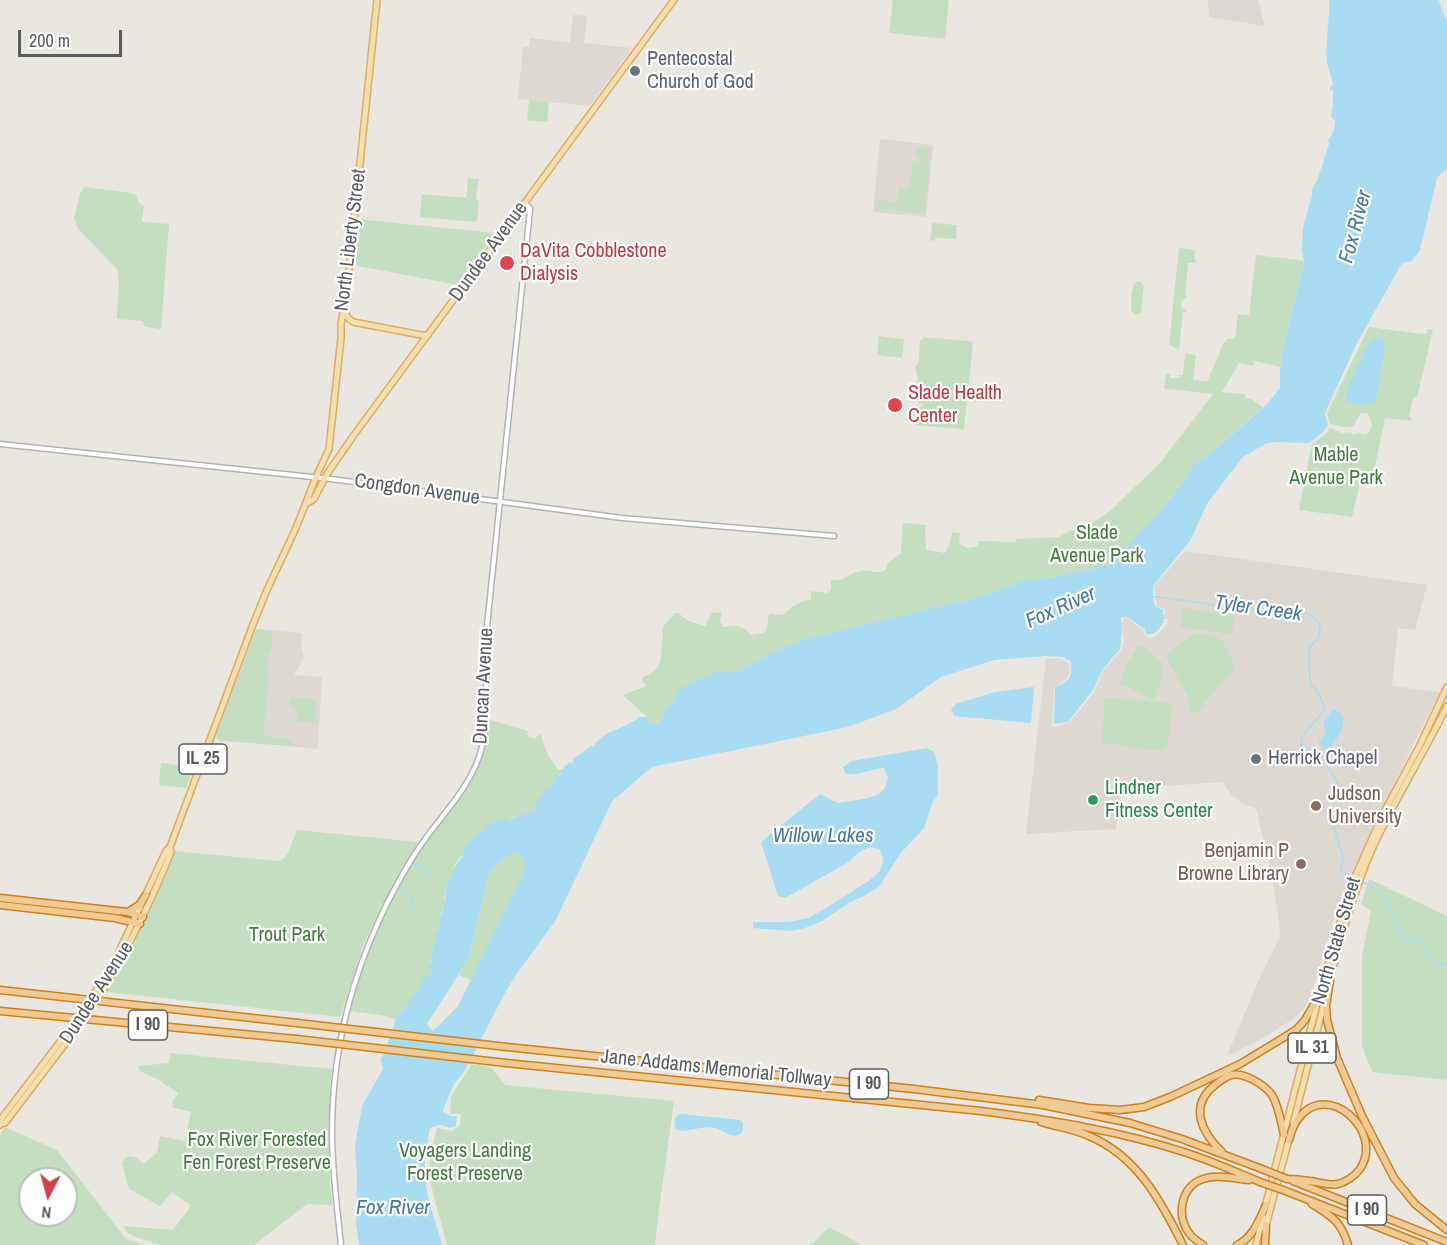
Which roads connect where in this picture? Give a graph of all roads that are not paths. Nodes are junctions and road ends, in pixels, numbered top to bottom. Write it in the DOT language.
graph roads {
  1 [pos="377,0"];
  2 [pos="674,0"];
  3 [pos="524,203"];
  4 [pos="344,307"];
  5 [pos="357,323"];
  6 [pos="415,334"];
  7 [pos="428,335"];
  8 [pos="341,338"];
  9 [pos="419,346"];
  10 [pos="0,444"];
  11 [pos="329,449"];
  12 [pos="316,477"];
  13 [pos="324,478"];
  14 [pos="500,501"];
  15 [pos="308,503"];
  16 [pos="834,536"];
  17 [pos="1447,687"];
  18 [pos="1447,706"];
  19 [pos="170,847"];
  20 [pos="1356,880"];
  21 [pos="146,895"];
  22 [pos="0,898"];
  23 [pos="2,905"];
  24 [pos="127,912"];
  25 [pos="138,919"];
  26 [pos="1330,980"];
  27 [pos="0,990"];
  28 [pos="1319,996"];
  29 [pos="0,1011"];
  30 [pos="980,1096"];
  31 [pos="1026,1117"];
  32 [pos="0,1125"];
  33 [pos="1286,1138"];
  34 [pos="1225,1155"];
  35 [pos="1287,1179"];
  36 [pos="1260,1182"];
  37 [pos="1301,1197"];
  38 [pos="1266,1205"];
  39 [pos="1266,1226"];
  40 [pos="1447,1230"];
  41 [pos="1447,1242"];
  42 [pos="341,1245"];
  43 [pos="1184,1245"];
  44 [pos="1203,1245"];
  45 [pos="1237,1245"];
  46 [pos="1256,1245"];
  47 [pos="1263,1245"];
  48 [pos="1348,1245"];
  49 [pos="1424,1245"];
  1 -- 4 [label="main road, North Liberty Street / IL 25"];
  2 -- 3 [label="main road, Dundee Avenue"];
  3 -- 7 [label="main road, Dundee Avenue"];
  3 -- 14 [label="street, Duncan Avenue"];
  4 -- 5 [label="main road"];
  4 -- 8 [label="main road, North Liberty Street / IL 25"];
  5 -- 6 [label="main road"];
  5 -- 8 [label="main road"];
  6 -- 7 [label="main road"];
  6 -- 9 [label="main road"];
  7 -- 9 [label="main road, Dundee Avenue / IL 25"];
  8 -- 11 [label="main road, North Liberty Street / IL 25"];
  9 -- 13 [label="main road, Dundee Avenue / IL 25"];
  10 -- 12 [label="street, Congdon Avenue"];
  11 -- 12 [label="main road, North Liberty Street / IL 25"];
  11 -- 13 [label="main road"];
  12 -- 13 [label="street, Congdon Avenue"];
  12 -- 15 [label="main road, Dundee Avenue / IL 25"];
  13 -- 14 [label="street, Congdon Avenue"];
  13 -- 15 [label="main road, Dundee Avenue / IL 25"];
  14 -- 16 [label="street, Congdon Avenue"];
  14 -- 42 [label="street, Duncan Avenue"];
  15 -- 19 [label="main road, Dundee Avenue / IL 25"];
  17 -- 20 [label="main road, North State Street / IL 31"];
  18 -- 20 [label="main road, North State Street / IL 31"];
  19 -- 21 [label="main road, Dundee Avenue / IL 25"];
  19 -- 25 [label="main road, Dundee Avenue / IL 25"];
  20 -- 26 [label="main road, North State Street / IL 31"];
  20 -- 28 [label="main road, North State Street / IL 31"];
  21 -- 24 [label="highway"];
  21 -- 25 [label="main road, Dundee Avenue / IL 25"];
  22 -- 24 [label="highway"];
  23 -- 25 [label="highway"];
  24 -- 25 [label="highway"];
  25 -- 32 [label="main road, Dundee Avenue / IL 25, bridge"];
  26 -- 33 [label="main road, North State Street / IL 31"];
  26 -- 40 [label="highway"];
  27 -- 30 [label="highway, Jane Addams Memorial Tollway / I 90, bridge"];
  28 -- 30 [label="highway"];
  28 -- 33 [label="main road, North State Street / IL 31"];
  29 -- 31 [label="highway, Jane Addams Memorial Tollway / I 90, bridge"];
  30 -- 34 [label="highway, Jane Addams Memorial Tollway / I 90"];
  31 -- 36 [label="highway, Jane Addams Memorial Tollway / I 90"];
  31 -- 43 [label="highway"];
  33 -- 34 [label="highway"];
  33 -- 35 [label="highway"];
  33 -- 38 [label="main road, North State Street / IL 31"];
  33 -- 39 [label="main road, North State Street / IL 31"];
  34 -- 35 [label="highway, Jane Addams Memorial Tollway / I 90, bridge"];
  35 -- 41 [label="highway, Jane Addams Memorial Tollway / I 90"];
  36 -- 37 [label="highway, Jane Addams Memorial Tollway / I 90, bridge"];
  36 -- 44 [label="highway"];
  37 -- 48 [label="highway"];
  37 -- 49 [label="highway, Jane Addams Memorial Tollway / I 90"];
  38 -- 45 [label="highway"];
  38 -- 46 [label="main road, North State Street / IL 31"];
  39 -- 47 [label="highway"];
}
